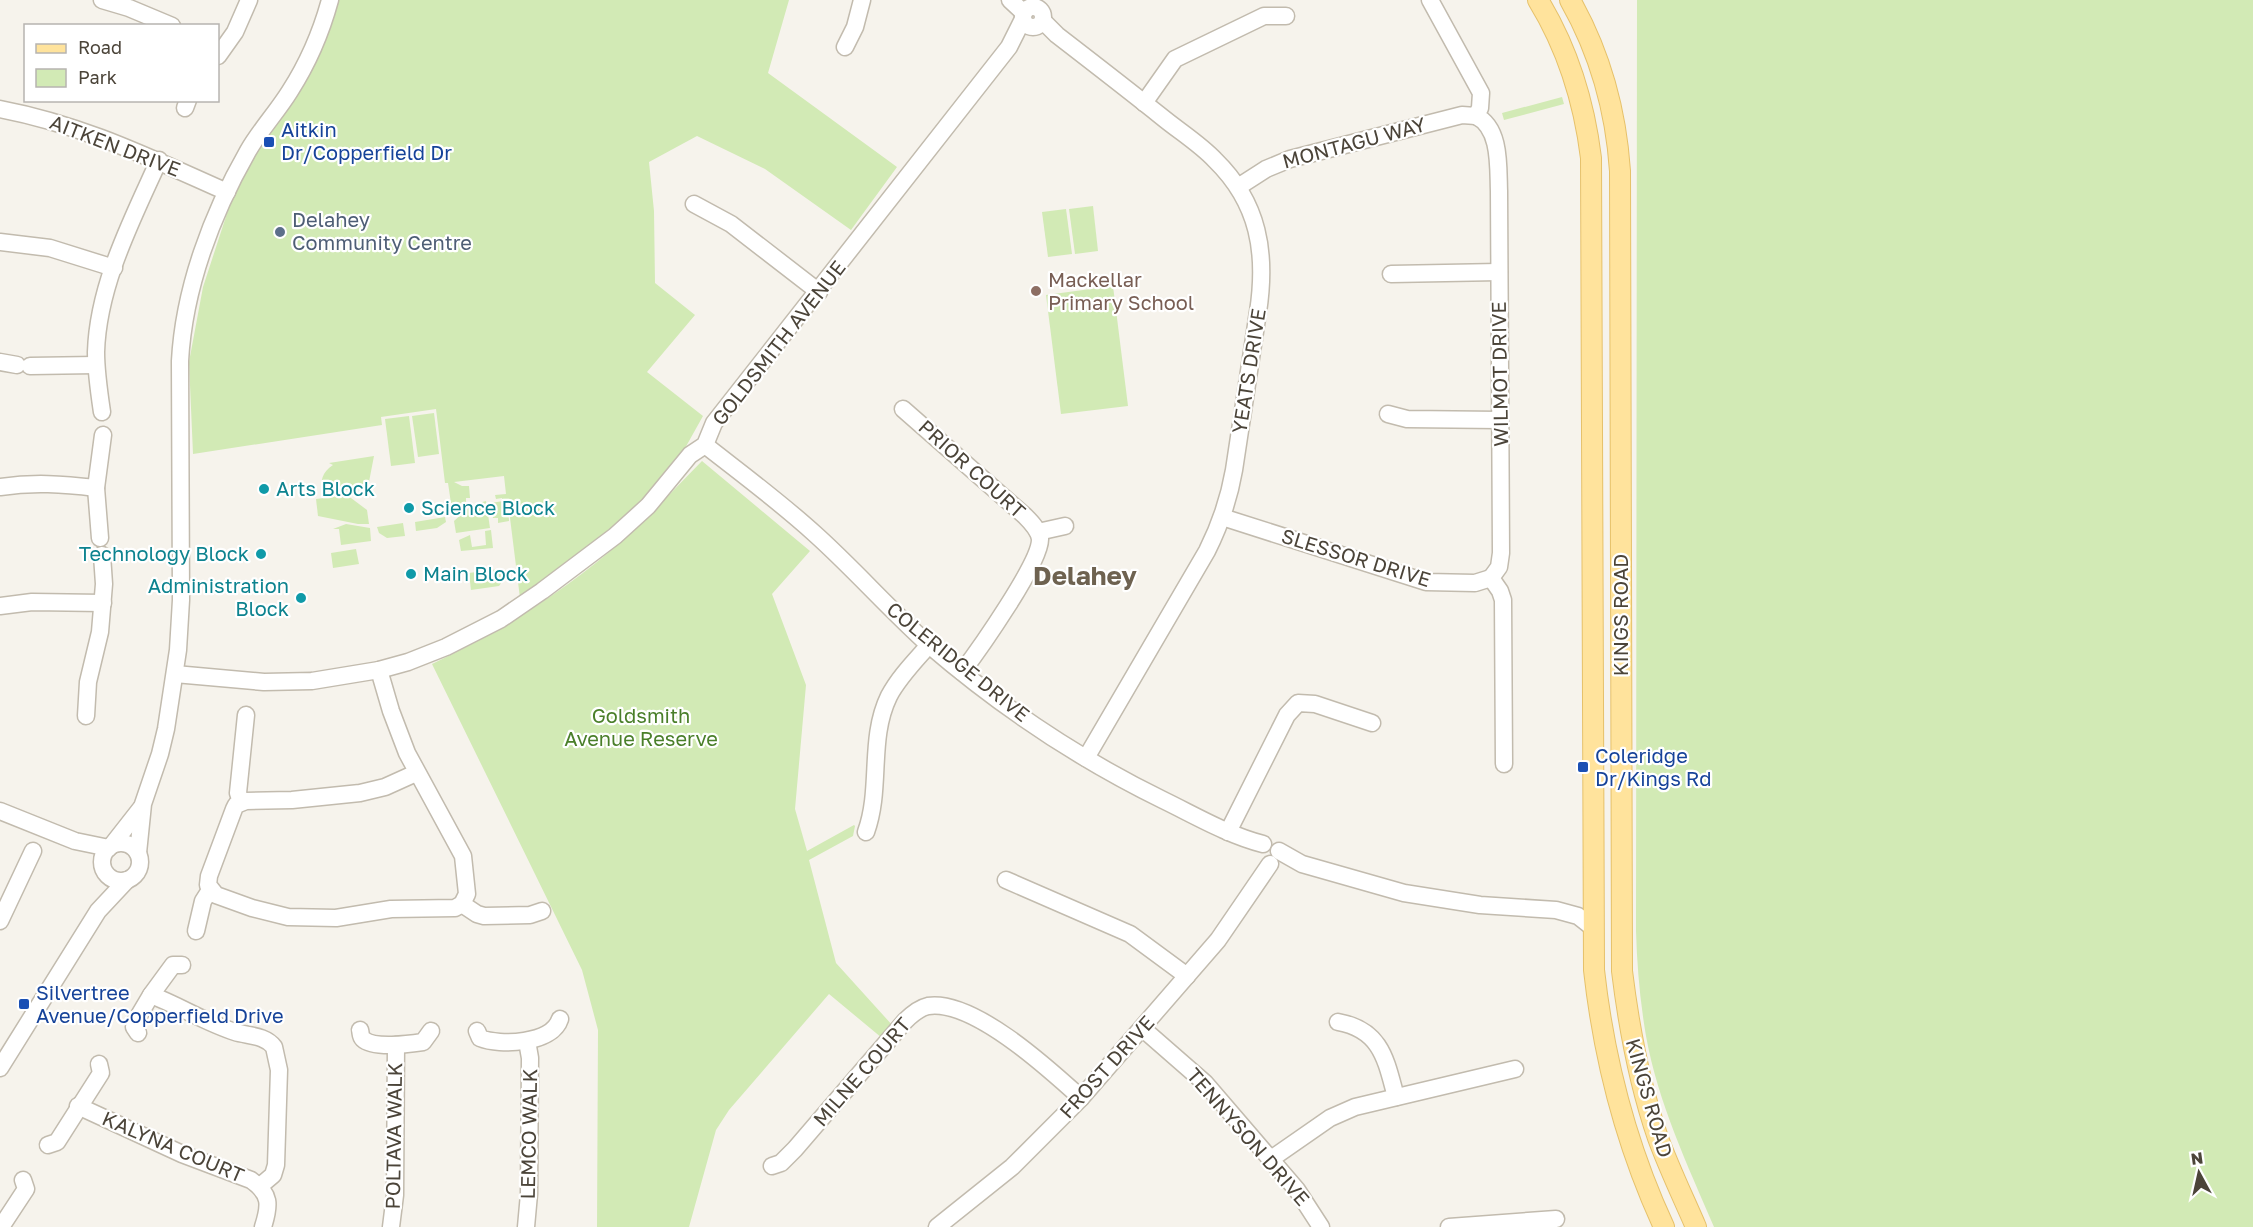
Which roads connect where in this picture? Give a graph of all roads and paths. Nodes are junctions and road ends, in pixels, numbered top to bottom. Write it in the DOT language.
graph roads {
  1 [pos="102,0"];
  2 [pos="249,0"];
  3 [pos="330,0"];
  4 [pos="862,0"];
  5 [pos="1430,0"];
  6 [pos="1538,0"];
  7 [pos="1570,0"];
  8 [pos="1032,11"];
  9 [pos="1286,16"];
  10 [pos="167,24"];
  11 [pos="845,47"];
  12 [pos="219,52"];
  13 [pos="1144,103"];
  14 [pos="0,110"];
  15 [pos="1476,116"];
  16 [pos="159,160"];
  17 [pos="1238,187"];
  18 [pos="227,192"];
  19 [pos="694,204"];
  20 [pos="0,242"];
  21 [pos="114,268"];
  22 [pos="1499,272"];
  23 [pos="1391,274"];
  24 [pos="819,292"];
  25 [pos="0,362"];
  26 [pos="96,365"];
  27 [pos="903,409"];
  28 [pos="102,412"];
  29 [pos="1388,414"];
  30 [pos="1500,420"];
  31 [pos="102,435"];
  32 [pos="705,445"];
  33 [pos="0,487"];
  34 [pos="96,488"];
  35 [pos="1222,517"];
  36 [pos="1065,526"];
  37 [pos="1038,532"];
  38 [pos="1491,578"];
  39 [pos="103,603"];
  40 [pos="0,606"];
  41 [pos="929,645"];
  42 [pos="380,670"];
  43 [pos="962,672"];
  44 [pos="175,674"];
  45 [pos="246,715"];
  46 [pos="86,716"];
  47 [pos="1372,723"];
  48 [pos="1086,758"];
  49 [pos="1504,764"];
  50 [pos="416,773"];
  51 [pos="241,802"];
  52 [pos="143,804"];
  53 [pos="0,811"];
  54 [pos="866,832"];
  55 [pos="1234,835"];
  56 [pos="33,851"];
  57 [pos="138,853"];
  58 [pos="1267,856"];
  59 [pos="107,857"];
  60 [pos="127,880"];
  61 [pos="1006,880"];
  62 [pos="210,890"];
  63 [pos="6,893"];
  64 [pos="1592,894"];
  65 [pos="462,904"];
  66 [pos="1556,910"];
  67 [pos="98,911"];
  68 [pos="542,911"];
  69 [pos="0,921"];
  70 [pos="1592,927"];
  71 [pos="196,931"];
  72 [pos="182,965"];
  73 [pos="1187,976"];
  74 [pos="152,995"];
  75 [pos="560,1019"];
  76 [pos="1338,1022"];
  77 [pos="1142,1028"];
  78 [pos="360,1030"];
  79 [pos="431,1031"];
  80 [pos="477,1031"];
  81 [pos="138,1034"];
  82 [pos="527,1041"];
  83 [pos="396,1045"];
  84 [pos="99,1064"];
  85 [pos="0,1068"];
  86 [pos="1515,1069"];
  87 [pos="1396,1097"];
  88 [pos="1081,1098"];
  89 [pos="78,1106"];
  90 [pos="48,1145"];
  91 [pos="1271,1159"];
  92 [pos="772,1166"];
  93 [pos="23,1180"];
  94 [pos="260,1186"];
  95 [pos="1556,1219"];
  96 [pos="6,1226"];
  97 [pos="263,1227"];
  98 [pos="391,1227"];
  99 [pos="526,1227"];
  100 [pos="936,1227"];
  101 [pos="1321,1227"];
  102 [pos="1449,1227"];
  103 [pos="1664,1227"];
  104 [pos="1696,1227"];
  1 -- 10 [label="street"];
  2 -- 12 [label="street"];
  3 -- 18 [label="street"];
  4 -- 11 [label="street"];
  5 -- 15 [label="street"];
  6 -- 64 [label="main road, KINGS ROAD"];
  7 -- 104 [label="main road, KINGS ROAD"];
  8 -- 13 [label="street, YEATS DRIVE"];
  8 -- 24 [label="street, GOLDSMITH AVENUE"];
  9 -- 13 [label="street"];
  13 -- 17 [label="street, YEATS DRIVE"];
  14 -- 16 [label="street, AITKEN DRIVE"];
  15 -- 17 [label="street, MONTAGU WAY"];
  15 -- 22 [label="street, WILMOT DRIVE"];
  16 -- 18 [label="street, AITKEN DRIVE"];
  16 -- 21 [label="street"];
  17 -- 35 [label="street, YEATS DRIVE"];
  18 -- 44 [label="street"];
  19 -- 24 [label="street"];
  20 -- 21 [label="street"];
  21 -- 26 [label="street"];
  22 -- 23 [label="street"];
  22 -- 30 [label="street, WILMOT DRIVE"];
  24 -- 32 [label="street, GOLDSMITH AVENUE"];
  25 -- 26 [label="street"];
  26 -- 28 [label="street"];
  27 -- 37 [label="street, PRIOR COURT"];
  29 -- 30 [label="street"];
  30 -- 38 [label="street, WILMOT DRIVE"];
  31 -- 34 [label="street"];
  32 -- 41 [label="street, COLERIDGE DRIVE"];
  32 -- 42 [label="street, GOLDSMITH AVENUE"];
  33 -- 34 [label="street"];
  34 -- 39 [label="street"];
  35 -- 38 [label="street, SLESSOR DRIVE"];
  35 -- 48 [label="street, YEATS DRIVE"];
  36 -- 37 [label="street, PRIOR COURT"];
  37 -- 43 [label="street, PRIOR COURT"];
  38 -- 49 [label="street"];
  39 -- 40 [label="street"];
  39 -- 46 [label="street"];
  41 -- 43 [label="street, COLERIDGE DRIVE"];
  41 -- 54 [label="street"];
  42 -- 44 [label="street, GOLDSMITH AVENUE"];
  42 -- 50 [label="street"];
  43 -- 48 [label="street, COLERIDGE DRIVE"];
  44 -- 52 [label="street"];
  45 -- 51 [label="street"];
  47 -- 55 [label="street"];
  48 -- 55 [label="street, COLERIDGE DRIVE"];
  50 -- 51 [label="street"];
  50 -- 65 [label="street"];
  51 -- 62 [label="street"];
  52 -- 57 [label="street"];
  52 -- 59 [label="street"];
  53 -- 59 [label="street"];
  55 -- 58 [label="street, COLERIDGE DRIVE"];
  56 -- 63 [label="street"];
  57 -- 59 [label="street"];
  57 -- 60 [label="street"];
  58 -- 66 [label="street, COLERIDGE DRIVE"];
  58 -- 73 [label="street, FROST DRIVE"];
  59 -- 60 [label="street"];
  59 -- 67 [label="street"];
  60 -- 67 [label="street"];
  61 -- 73 [label="street"];
  62 -- 65 [label="street"];
  62 -- 71 [label="street"];
  63 -- 69 [label="street"];
  64 -- 66 [label="street, COLERIDGE DRIVE"];
  64 -- 70 [label="main road, KINGS ROAD"];
  65 -- 68 [label="street"];
  66 -- 70 [label="street, COLERIDGE DRIVE"];
  67 -- 85 [label="street"];
  70 -- 103 [label="main road, KINGS ROAD"];
  72 -- 74 [label="street"];
  73 -- 77 [label="street, FROST DRIVE"];
  74 -- 81 [label="street"];
  74 -- 94 [label="street"];
  75 -- 82 [label="street, LEMCO WALK"];
  76 -- 87 [label="street"];
  77 -- 88 [label="street, FROST DRIVE"];
  77 -- 91 [label="street, TENNYSON DRIVE"];
  78 -- 83 [label="street, POLTAVA WALK"];
  79 -- 83 [label="street, POLTAVA WALK"];
  80 -- 82 [label="street, LEMCO WALK"];
  82 -- 99 [label="street, LEMCO WALK"];
  83 -- 98 [label="street, POLTAVA WALK"];
  84 -- 89 [label="street, KALYNA COURT"];
  86 -- 87 [label="street"];
  87 -- 91 [label="street"];
  88 -- 92 [label="street, MILNE COURT"];
  88 -- 100 [label="street, FROST DRIVE"];
  89 -- 90 [label="street, KALYNA COURT"];
  89 -- 94 [label="street, KALYNA COURT"];
  91 -- 101 [label="street, TENNYSON DRIVE"];
  93 -- 96 [label="street"];
  94 -- 97 [label="street, KALYNA COURT"];
  95 -- 102 [label="street"];
}
